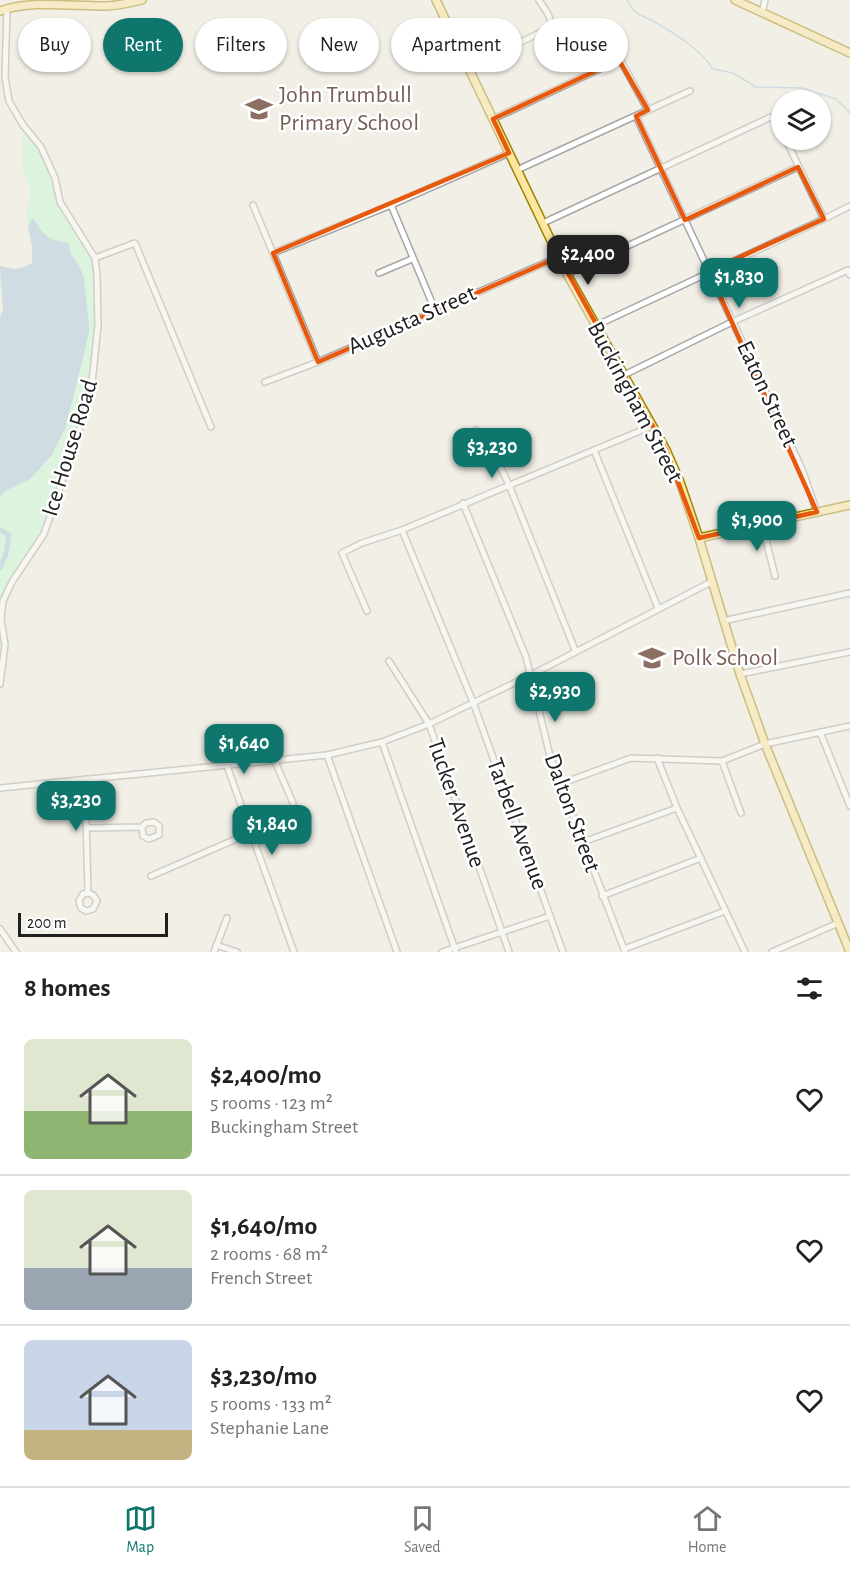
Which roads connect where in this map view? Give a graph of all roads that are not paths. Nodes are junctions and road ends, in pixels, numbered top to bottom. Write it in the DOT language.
graph roads {
  1 [pos="142,0"];
  2 [pos="436,0"];
  3 [pos="539,0"];
  4 [pos="735,0"];
  5 [pos="765,0"];
  6 [pos="4,10"];
  7 [pos="762,12"];
  8 [pos="445,18"];
  9 [pos="522,42"];
  10 [pos="850,53"];
  11 [pos="471,72"];
  12 [pos="593,72"];
  13 [pos="626,72"];
  14 [pos="690,91"];
  15 [pos="648,110"];
  16 [pos="636,116"];
  17 [pos="771,117"];
  18 [pos="493,119"];
  19 [pos="790,150"];
  20 [pos="510,153"];
  21 [pos="798,167"];
  22 [pos="661,168"];
  23 [pos="518,170"];
  24 [pos="253,205"];
  25 [pos="391,205"];
  26 [pos="850,206"];
  27 [pos="824,219"];
  28 [pos="685,220"];
  29 [pos="543,223"];
  30 [pos="273,253"];
  31 [pos="559,256"];
  32 [pos="95,258"];
  33 [pos="412,259"];
  34 [pos="709,271"];
  35 [pos="379,273"];
  36 [pos="849,273"];
  37 [pos="567,274"];
  38 [pos="435,310"];
  39 [pos="732,322"];
  40 [pos="595,326"];
  41 [pos="318,362"];
  42 [pos="622,376"];
  43 [pos="265,382"];
  44 [pos="652,426"];
  45 [pos="211,427"];
  46 [pos="476,430"];
  47 [pos="594,450"];
  48 [pos="509,485"];
  49 [pos="463,503"];
  50 [pos="850,505"];
  51 [pos="817,512"];
  52 [pos="762,524"];
  53 [pos="402,530"];
  54 [pos="699,538"];
  55 [pos="775,576"];
  56 [pos="711,582"];
  57 [pos="850,593"];
  58 [pos="658,608"];
  59 [pos="367,611"];
  60 [pos="723,621"];
  61 [pos="575,650"];
  62 [pos="850,652"];
  63 [pos="389,661"];
  64 [pos="740,674"];
  65 [pos="531,675"];
  66 [pos="0,684"];
  67 [pos="473,702"];
  68 [pos="429,724"];
  69 [pos="850,726"];
  70 [pos="820,732"];
  71 [pos="382,742"];
  72 [pos="765,744"];
  73 [pos="327,755"];
  74 [pos="657,759"];
  75 [pos="276,760"];
  76 [pos="722,761"];
  77 [pos="227,766"];
  78 [pos="84,779"];
  79 [pos="561,784"];
  80 [pos="0,788"];
  81 [pos="293,803"];
  82 [pos="850,806"];
  83 [pos="677,808"];
  84 [pos="741,813"];
  85 [pos="142,827"];
  86 [pos="87,828"];
  87 [pos="250,833"];
  88 [pos="583,842"];
  89 [pos="701,858"];
  90 [pos="151,876"];
  91 [pos="88,893"];
  92 [pos="602,896"];
  93 [pos="725,912"];
  94 [pos="550,916"];
  95 [pos="227,918"];
  96 [pos="838,923"];
  97 [pos="0,929"];
  98 [pos="850,931"];
  99 [pos="501,933"];
  100 [pos="842,933"];
  101 [pos="216,945"];
  102 [pos="455,950"];
  103 [pos="624,951"];
  104 [pos="16,952"];
  105 [pos="213,952"];
  106 [pos="237,952"];
  107 [pos="294,952"];
  108 [pos="397,952"];
  109 [pos="442,952"];
  110 [pos="509,952"];
  111 [pos="563,952"];
  112 [pos="745,952"];
  113 [pos="772,952"];
  114 [pos="850,952"];
  1 -- 6 [label="main road"];
  2 -- 8 [label="main road, Buckingham Street"];
  3 -- 9 [label="street"];
  4 -- 7 [label="main road"];
  5 -- 7 [label="street"];
  6 -- 32 [label="street, Ice House Road"];
  7 -- 10 [label="main road"];
  11 -- 18 [label="main road, Buckingham Street"];
  12 -- 18 [label="street"];
  13 -- 15 [label="street"];
  14 -- 15 [label="street"];
  15 -- 16 [label="street"];
  16 -- 22 [label="street, Eaton Street"];
  16 -- 23 [label="street"];
  17 -- 22 [label="street"];
  18 -- 20 [label="main road, Buckingham Street"];
  19 -- 21 [label="street"];
  20 -- 23 [label="main road, Buckingham Street"];
  20 -- 25 [label="street"];
  21 -- 27 [label="street"];
  21 -- 28 [label="street"];
  22 -- 28 [label="street, Eaton Street"];
  22 -- 29 [label="street"];
  23 -- 29 [label="main road, Buckingham Street"];
  24 -- 30 [label="street"];
  25 -- 30 [label="street"];
  25 -- 33 [label="street"];
  26 -- 27 [label="street"];
  27 -- 34 [label="street"];
  28 -- 34 [label="street, Eaton Street"];
  28 -- 37 [label="street"];
  29 -- 31 [label="main road, Buckingham Street"];
  30 -- 41 [label="street"];
  31 -- 37 [label="main road, Buckingham Street"];
  31 -- 38 [label="street, Augusta Street"];
  32 -- 45 [label="street"];
  32 -- 66 [label="street, Ice House Road"];
  33 -- 35 [label="street"];
  33 -- 38 [label="street"];
  34 -- 39 [label="street, Eaton Street"];
  34 -- 40 [label="street"];
  36 -- 39 [label="street"];
  37 -- 40 [label="main road, Buckingham Street"];
  38 -- 41 [label="street, Augusta Street"];
  39 -- 42 [label="street"];
  39 -- 51 [label="street, Eaton Street"];
  40 -- 42 [label="main road, Buckingham Street"];
  41 -- 43 [label="street, Augusta Street"];
  42 -- 44 [label="main road, Buckingham Street"];
  44 -- 47 [label="street"];
  44 -- 54 [label="main road, Buckingham Street"];
  46 -- 48 [label="street"];
  47 -- 48 [label="street"];
  47 -- 58 [label="street"];
  48 -- 49 [label="street"];
  48 -- 61 [label="street"];
  49 -- 53 [label="street"];
  49 -- 65 [label="street, Dalton Street"];
  50 -- 51 [label="main road"];
  51 -- 52 [label="main road"];
  52 -- 54 [label="main road"];
  52 -- 55 [label="street"];
  53 -- 59 [label="street"];
  53 -- 67 [label="street, Tarbell Avenue"];
  54 -- 56 [label="main road, Buckingham Street"];
  56 -- 58 [label="street"];
  56 -- 60 [label="main road, Buckingham Street"];
  57 -- 60 [label="street"];
  58 -- 61 [label="street"];
  60 -- 64 [label="main road, Buckingham Street"];
  61 -- 65 [label="street"];
  62 -- 64 [label="street"];
  63 -- 68 [label="street, Tucker Avenue"];
  64 -- 72 [label="main road, Buckingham Street"];
  65 -- 67 [label="street"];
  65 -- 79 [label="street, Dalton Street"];
  67 -- 68 [label="street"];
  67 -- 94 [label="street, Tarbell Avenue"];
  68 -- 71 [label="street"];
  68 -- 99 [label="street, Tucker Avenue"];
  69 -- 70 [label="street"];
  70 -- 72 [label="street"];
  70 -- 82 [label="street"];
  71 -- 73 [label="street"];
  71 -- 102 [label="street"];
  72 -- 76 [label="street"];
  72 -- 96 [label="main road, Buckingham Street"];
  73 -- 75 [label="street"];
  73 -- 108 [label="street"];
  74 -- 76 [label="street"];
  74 -- 79 [label="street"];
  74 -- 83 [label="street"];
  75 -- 77 [label="street"];
  75 -- 81 [label="street"];
  76 -- 84 [label="street"];
  77 -- 78 [label="street"];
  77 -- 87 [label="street"];
  78 -- 80 [label="street"];
  78 -- 86 [label="street"];
  79 -- 88 [label="street, Dalton Street"];
  83 -- 88 [label="street"];
  83 -- 89 [label="street"];
  85 -- 86 [label="street"];
  86 -- 91 [label="street"];
  87 -- 90 [label="street"];
  87 -- 107 [label="street"];
  88 -- 92 [label="street, Dalton Street"];
  89 -- 92 [label="street"];
  89 -- 93 [label="street"];
  92 -- 103 [label="street, Dalton Street"];
  93 -- 103 [label="street"];
  93 -- 112 [label="street"];
  94 -- 99 [label="street"];
  94 -- 111 [label="street, Tarbell Avenue"];
  95 -- 101 [label="street"];
  96 -- 100 [label="main road, Buckingham Street"];
  96 -- 113 [label="street"];
  97 -- 104 [label="street"];
  98 -- 100 [label="street"];
  99 -- 102 [label="street"];
  99 -- 110 [label="street, Tucker Avenue"];
  100 -- 114 [label="main road, Buckingham Street"];
  101 -- 105 [label="street"];
  101 -- 106 [label="street"];
  102 -- 109 [label="street"];
}
